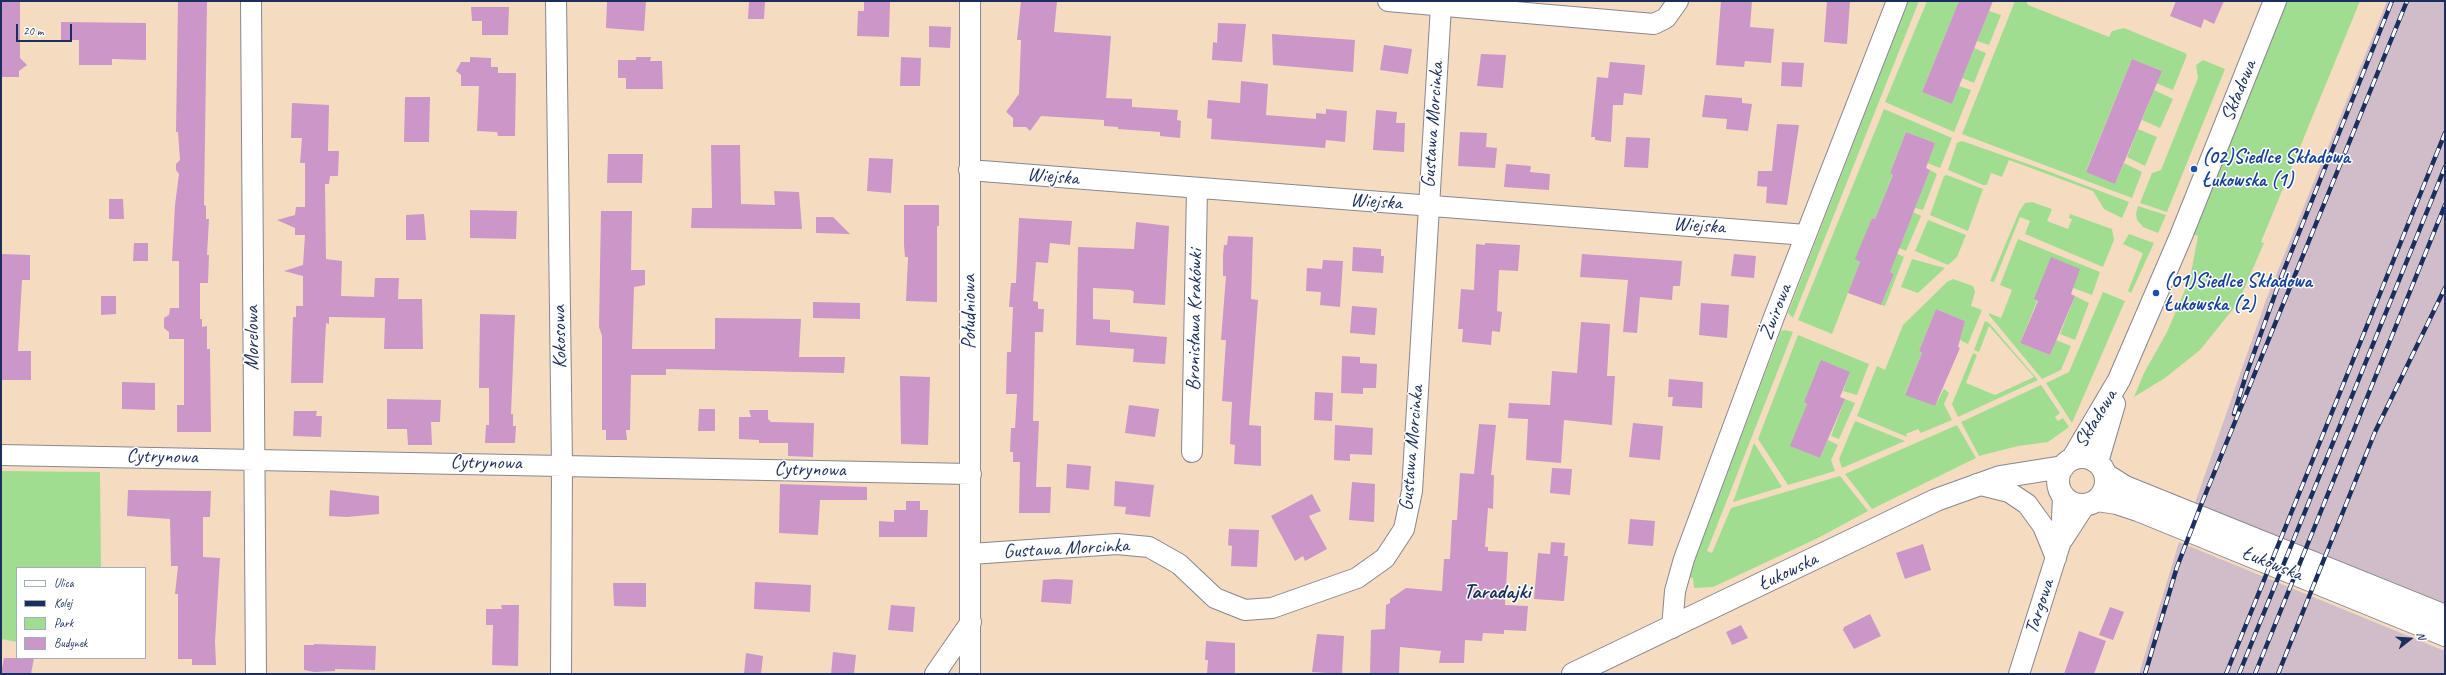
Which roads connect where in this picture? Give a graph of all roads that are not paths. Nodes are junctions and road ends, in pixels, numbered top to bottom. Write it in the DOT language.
graph roads {
  1 [pos="251,1"];
  2 [pos="556,1"];
  3 [pos="970,1"];
  4 [pos="1388,1"];
  5 [pos="1678,1"];
  6 [pos="1897,1"];
  7 [pos="2275,1"];
  8 [pos="1441,6"];
  9 [pos="969,170"];
  10 [pos="1197,189"];
  11 [pos="1428,206"];
  12 [pos="1806,235"];
  13 [pos="2119,380"];
  14 [pos="1192,452"];
  15 [pos="1,455"];
  16 [pos="254,458"];
  17 [pos="562,465"];
  18 [pos="2101,468"];
  19 [pos="971,474"];
  20 [pos="2064,476"];
  21 [pos="1977,484"];
  22 [pos="2091,503"];
  23 [pos="2059,550"];
  24 [pos="971,554"];
  25 [pos="2445,616"];
  26 [pos="971,622"];
  27 [pos="1672,628"];
  28 [pos="2445,635"];
  29 [pos="256,674"];
  30 [pos="561,674"];
  31 [pos="935,674"];
  32 [pos="970,674"];
  33 [pos="1573,674"];
  34 [pos="2019,674"];
  1 -- 16 [label="street, Morelowa"];
  2 -- 17 [label="street, Kokosowa"];
  3 -- 9 [label="street, Południowa"];
  4 -- 8 [label="street"];
  5 -- 8 [label="street"];
  6 -- 12 [label="street, Żwirowa"];
  7 -- 13 [label="main road, Składowa"];
  8 -- 11 [label="street, Gustawa Morcinka"];
  9 -- 10 [label="street, Wiejska"];
  9 -- 19 [label="street, Południowa"];
  10 -- 11 [label="street, Wiejska"];
  10 -- 14 [label="street, Bronisława Krakówki"];
  11 -- 12 [label="street, Wiejska"];
  11 -- 24 [label="street, Gustawa Morcinka"];
  12 -- 27 [label="street, Żwirowa"];
  13 -- 18 [label="main road, Składowa"];
  13 -- 20 [label="main road, Składowa"];
  15 -- 16 [label="street, Cytrynowa"];
  16 -- 17 [label="street, Cytrynowa"];
  16 -- 29 [label="street, Morelowa"];
  17 -- 19 [label="street, Cytrynowa"];
  17 -- 30 [label="street, Kokosowa"];
  18 -- 20 [label="main road"];
  18 -- 22 [label="main road"];
  18 -- 25 [label="main road, Łukowska"];
  19 -- 24 [label="street, Południowa"];
  20 -- 21 [label="main road, Łukowska"];
  20 -- 22 [label="main road"];
  20 -- 23 [label="street, Targowa"];
  21 -- 23 [label="street"];
  21 -- 27 [label="main road, Łukowska"];
  22 -- 23 [label="street, Targowa"];
  22 -- 28 [label="main road, Łukowska"];
  23 -- 34 [label="street, Targowa"];
  24 -- 26 [label="street, Południowa"];
  26 -- 31 [label="street"];
  26 -- 32 [label="street, Południowa"];
  27 -- 33 [label="main road, Łukowska"];
}
